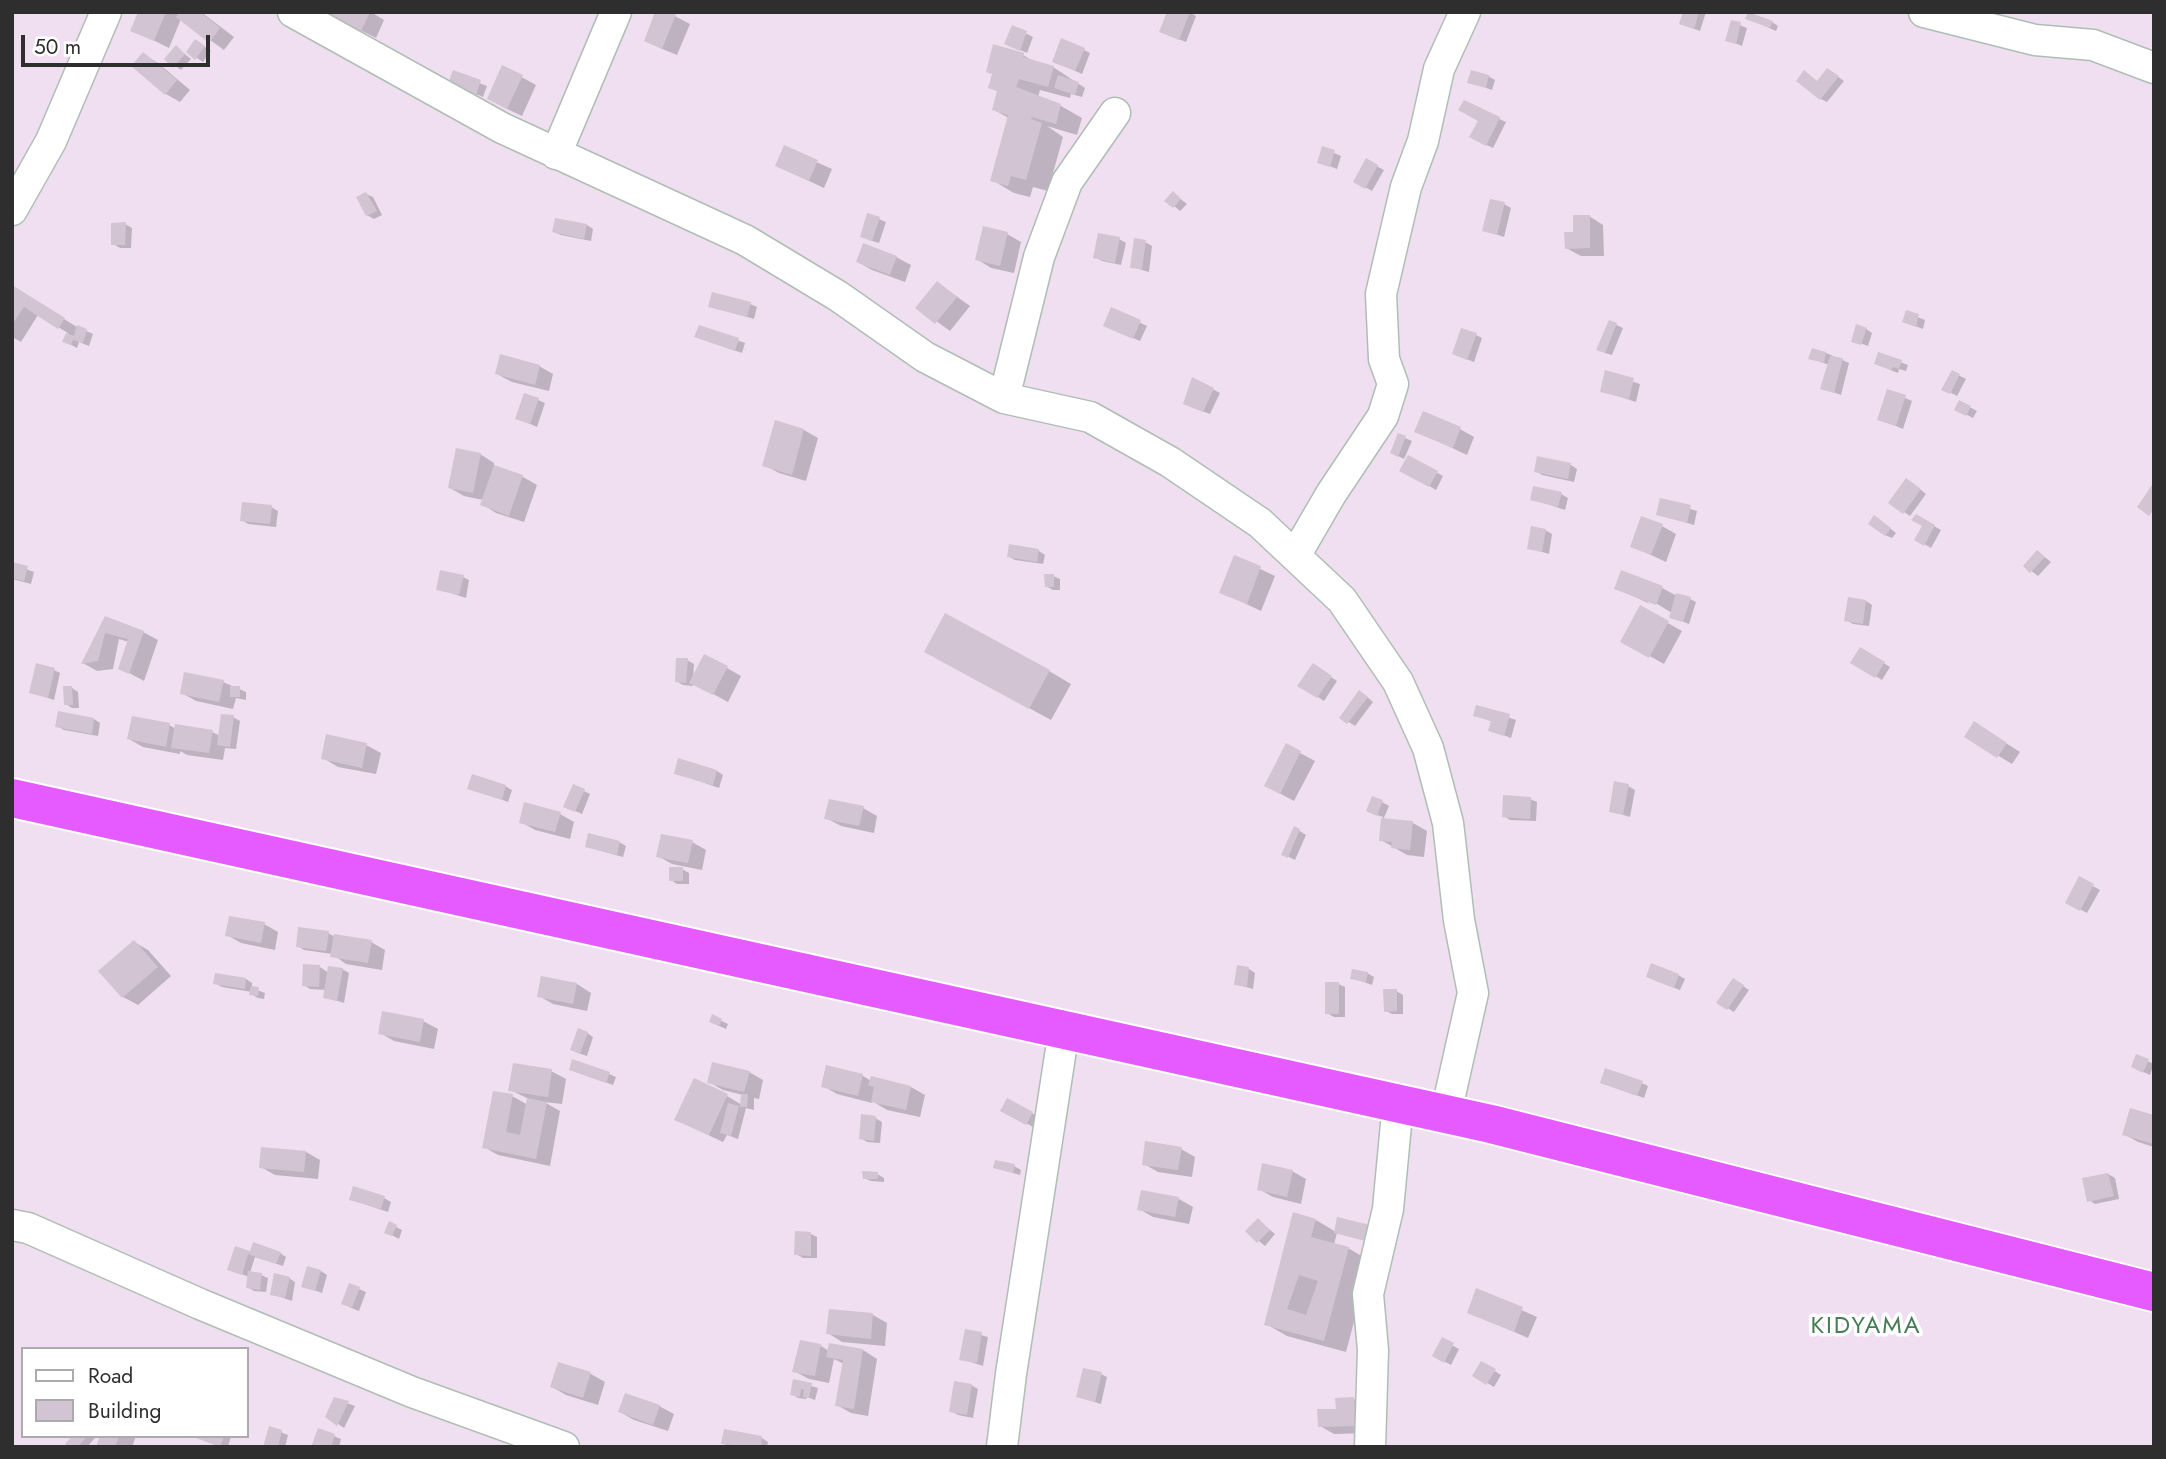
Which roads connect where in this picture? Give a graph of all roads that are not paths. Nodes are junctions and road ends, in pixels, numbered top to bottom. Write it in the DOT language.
graph roads {
  1 [pos="106,12"];
  2 [pos="293,12"];
  3 [pos="616,12"];
  4 [pos="1465,12"];
  5 [pos="1924,12"];
  6 [pos="2154,68"];
  7 [pos="1115,113"];
  8 [pos="556,153"];
  9 [pos="12,210"];
  10 [pos="1004,398"];
  11 [pos="1295,556"];
  12 [pos="12,798"];
  13 [pos="1064,1030"];
  14 [pos="1398,1103"];
  15 [pos="1447,1114"];
  16 [pos="12,1225"];
  17 [pos="2154,1292"];
  18 [pos="564,1447"];
  19 [pos="1002,1447"];
  20 [pos="1370,1447"];
  1 -- 9 [label="street"];
  2 -- 8 [label="street"];
  3 -- 8 [label="street"];
  4 -- 11 [label="street"];
  5 -- 6 [label="street"];
  7 -- 10 [label="street"];
  8 -- 10 [label="street"];
  10 -- 11 [label="street"];
  11 -- 15 [label="street"];
  12 -- 13 [label="highway"];
  13 -- 14 [label="highway"];
  13 -- 19 [label="street"];
  14 -- 15 [label="highway"];
  14 -- 20 [label="street"];
  15 -- 17 [label="highway"];
  16 -- 18 [label="street"];
}
